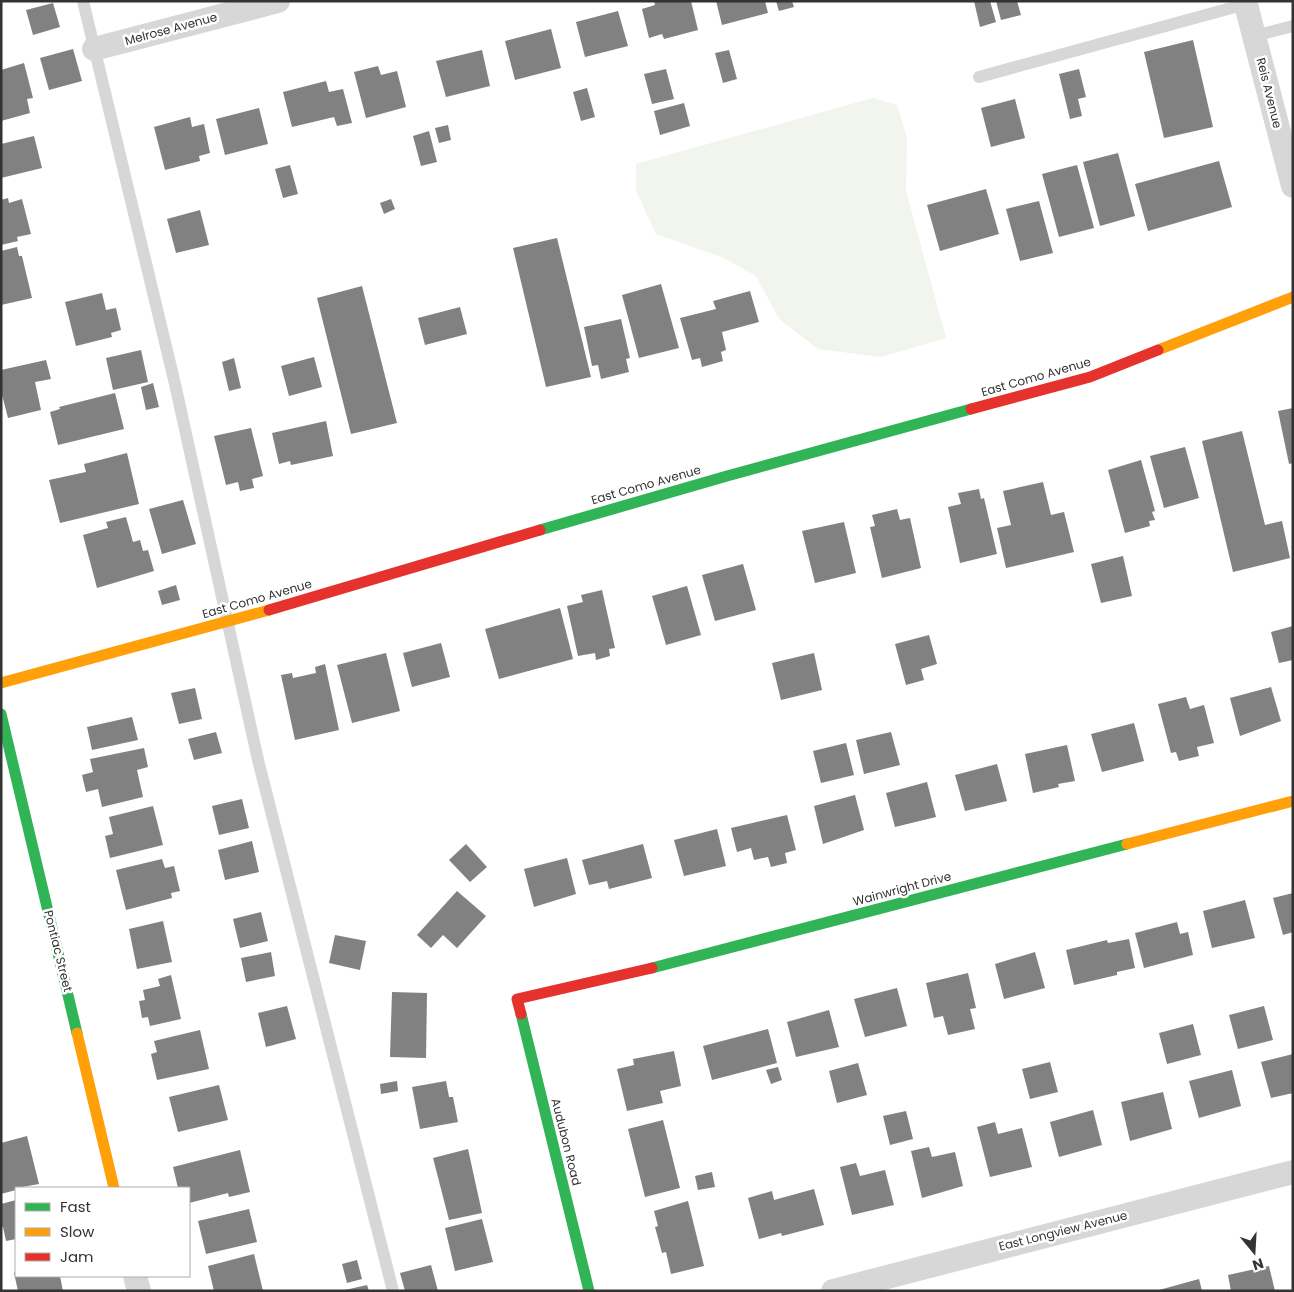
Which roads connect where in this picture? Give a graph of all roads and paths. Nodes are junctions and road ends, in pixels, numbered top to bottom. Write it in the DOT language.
graph roads {
  1 [pos="83,1"];
  2 [pos="278,1"];
  3 [pos="1246,2"];
  4 [pos="1293,26"];
  5 [pos="1254,36"];
  6 [pos="94,49"];
  7 [pos="979,76"];
  8 [pos="1293,186"];
  9 [pos="1293,297"];
  10 [pos="226,622"];
  11 [pos="1,683"];
  12 [pos="1,714"];
  13 [pos="1293,801"];
  14 [pos="517,999"];
  15 [pos="1293,1172"];
  16 [pos="114,1187"];
  17 [pos="135,1277"];
  18 [pos="138,1291"];
  19 [pos="393,1291"];
  20 [pos="589,1291"];
  21 [pos="833,1291"];
  1 -- 6 [label="lane"];
  2 -- 6 [label="street, Melrose Avenue"];
  3 -- 5 [label="street, Reis Avenue"];
  3 -- 7 [label="lane"];
  4 -- 5 [label="lane"];
  5 -- 8 [label="street, Reis Avenue"];
  6 -- 10 [label="lane"];
  9 -- 10 [label="street, East Como Avenue"];
  10 -- 11 [label="street, East Como Avenue"];
  10 -- 19 [label="lane"];
  12 -- 16 [label="street, Pontiac Street"];
  13 -- 14 [label="street, Wainwright Drive"];
  14 -- 20 [label="street, Audubon Road"];
  15 -- 21 [label="street, East Longview Avenue"];
  17 -- 18 [label="street"];
}
